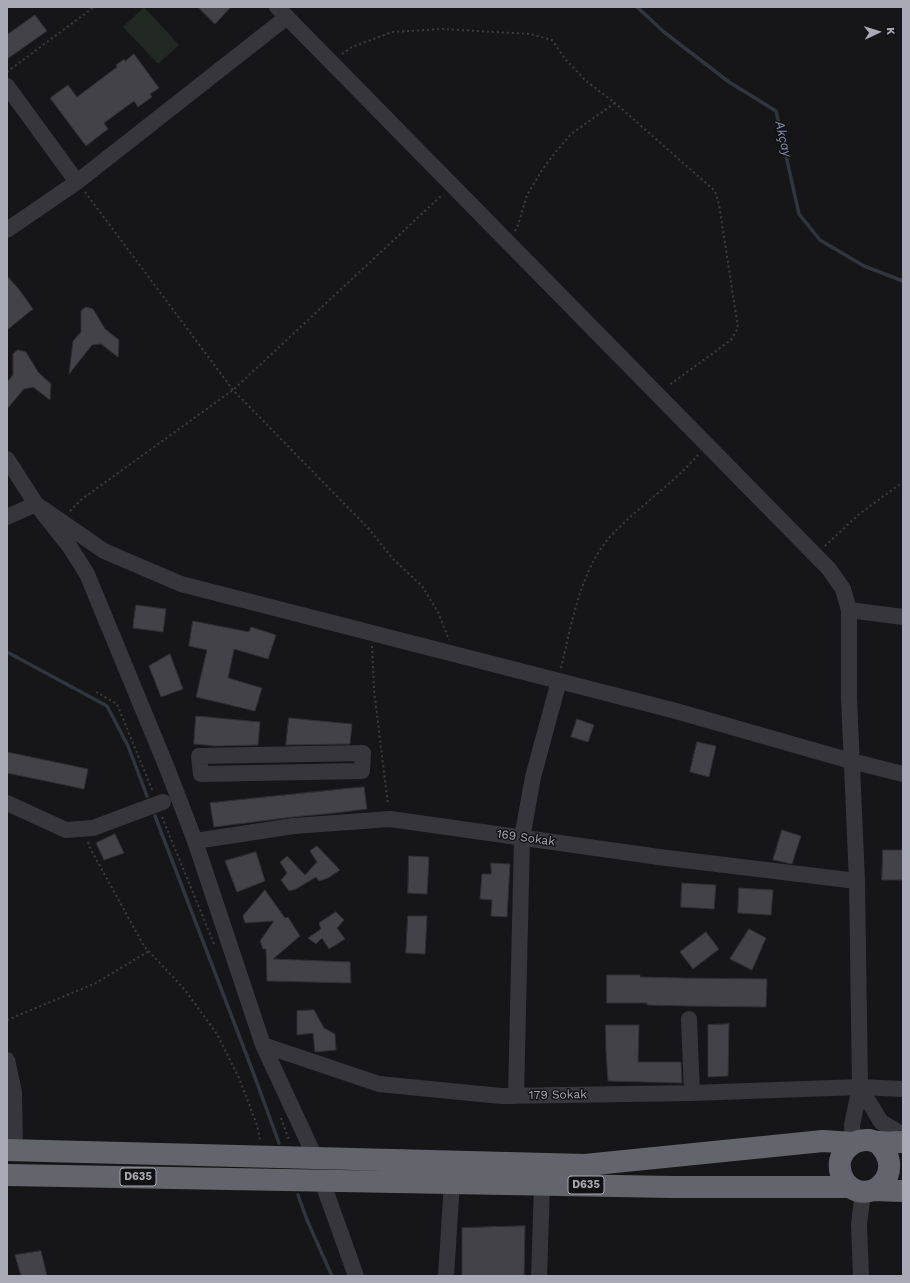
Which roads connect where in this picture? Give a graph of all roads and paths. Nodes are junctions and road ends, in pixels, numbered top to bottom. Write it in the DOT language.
graph roads {
  1 [pos="94,7"];
  2 [pos="282,12"];
  3 [pos="331,62"];
  4 [pos="7,72"];
  5 [pos="7,86"];
  6 [pos="614,103"];
  7 [pos="77,182"];
  8 [pos="452,186"];
  9 [pos="7,230"];
  10 [pos="508,242"];
  11 [pos="233,390"];
  12 [pos="659,396"];
  13 [pos="706,445"];
  14 [pos="7,459"];
  15 [pos="903,482"];
  16 [pos="36,504"];
  17 [pos="7,517"];
  18 [pos="60,521"];
  19 [pos="815,555"];
  20 [pos="849,610"];
  21 [pos="903,617"];
  22 [pos="371,633"];
  23 [pos="452,654"];
  24 [pos="558,681"];
  25 [pos="96,692"];
  26 [pos="851,761"];
  27 [pos="362,771"];
  28 [pos="903,774"];
  29 [pos="7,803"];
  30 [pos="164,803"];
  31 [pos="390,819"];
  32 [pos="84,829"];
  33 [pos="522,838"];
  34 [pos="195,841"];
  35 [pos="857,881"];
  36 [pos="215,947"];
  37 [pos="149,952"];
  38 [pos="689,1019"];
  39 [pos="7,1020"];
  40 [pos="263,1045"];
  41 [pos="7,1060"];
  42 [pos="860,1087"];
  43 [pos="903,1089"];
  44 [pos="692,1093"];
  45 [pos="516,1096"];
  46 [pos="280,1116"];
  47 [pos="854,1117"];
  48 [pos="879,1132"];
  49 [pos="903,1135"];
  50 [pos="823,1141"];
  51 [pos="903,1142"];
  52 [pos="853,1143"];
  53 [pos="291,1145"];
  54 [pos="11,1150"];
  55 [pos="263,1157"];
  56 [pos="315,1158"];
  57 [pos="7,1175"];
  58 [pos="322,1181"];
  59 [pos="452,1183"];
  60 [pos="542,1185"];
  61 [pos="863,1189"];
  62 [pos="903,1190"];
  63 [pos="356,1276"];
  64 [pos="446,1276"];
  65 [pos="539,1276"];
  66 [pos="861,1276"];
  1 -- 4 [label="path"];
  2 -- 3 [label="street"];
  2 -- 7 [label="street"];
  3 -- 6 [label="path"];
  3 -- 8 [label="street"];
  5 -- 7 [label="street"];
  6 -- 10 [label="path"];
  6 -- 12 [label="path"];
  7 -- 9 [label="street"];
  7 -- 11 [label="path"];
  8 -- 10 [label="street"];
  8 -- 11 [label="path"];
  10 -- 12 [label="street"];
  11 -- 18 [label="path"];
  11 -- 23 [label="path"];
  12 -- 13 [label="street"];
  13 -- 19 [label="street"];
  13 -- 24 [label="path"];
  14 -- 16 [label="street"];
  15 -- 19 [label="path"];
  16 -- 17 [label="street"];
  16 -- 18 [label="street"];
  16 -- 30 [label="street"];
  18 -- 22 [label="street"];
  19 -- 20 [label="street"];
  20 -- 21 [label="street"];
  20 -- 26 [label="street"];
  22 -- 23 [label="street"];
  22 -- 31 [label="path"];
  23 -- 24 [label="street"];
  24 -- 26 [label="street"];
  24 -- 33 [label="street"];
  25 -- 30 [label="path"];
  26 -- 28 [label="street"];
  26 -- 35 [label="street"];
  27 -- 27 [label="street"];
  29 -- 32 [label="street"];
  30 -- 32 [label="street, bridge"];
  30 -- 34 [label="street"];
  30 -- 36 [label="path"];
  31 -- 33 [label="street, 169 Sokak"];
  31 -- 34 [label="street, 169 Sokak"];
  32 -- 37 [label="path"];
  33 -- 35 [label="street, 169 Sokak"];
  33 -- 45 [label="street"];
  34 -- 40 [label="street"];
  35 -- 42 [label="street"];
  37 -- 39 [label="path"];
  37 -- 55 [label="path"];
  38 -- 44 [label="street"];
  40 -- 45 [label="street, 179 Sokak"];
  40 -- 56 [label="street"];
  41 -- 54 [label="street"];
  42 -- 43 [label="street, 179 Sokak"];
  42 -- 44 [label="street, 179 Sokak"];
  42 -- 47 [label="street"];
  42 -- 48 [label="street"];
  44 -- 45 [label="street, 179 Sokak"];
  46 -- 53 [label="path"];
  47 -- 50 [label="street"];
  47 -- 52 [label="street"];
  48 -- 49 [label="street"];
  48 -- 51 [label="highway, D635"];
  48 -- 52 [label="highway, D635"];
  48 -- 61 [label="highway"];
  50 -- 52 [label="highway, D635"];
  50 -- 56 [label="highway, D635"];
  52 -- 61 [label="highway"];
  54 -- 55 [label="highway, D635"];
  55 -- 56 [label="highway, D635"];
  57 -- 58 [label="highway, D635"];
  58 -- 59 [label="highway, D635"];
  58 -- 63 [label="street"];
  59 -- 60 [label="highway, D635"];
  59 -- 64 [label="street"];
  60 -- 61 [label="highway, D635"];
  60 -- 65 [label="street"];
  61 -- 62 [label="highway, D635"];
  61 -- 66 [label="street"];
}
